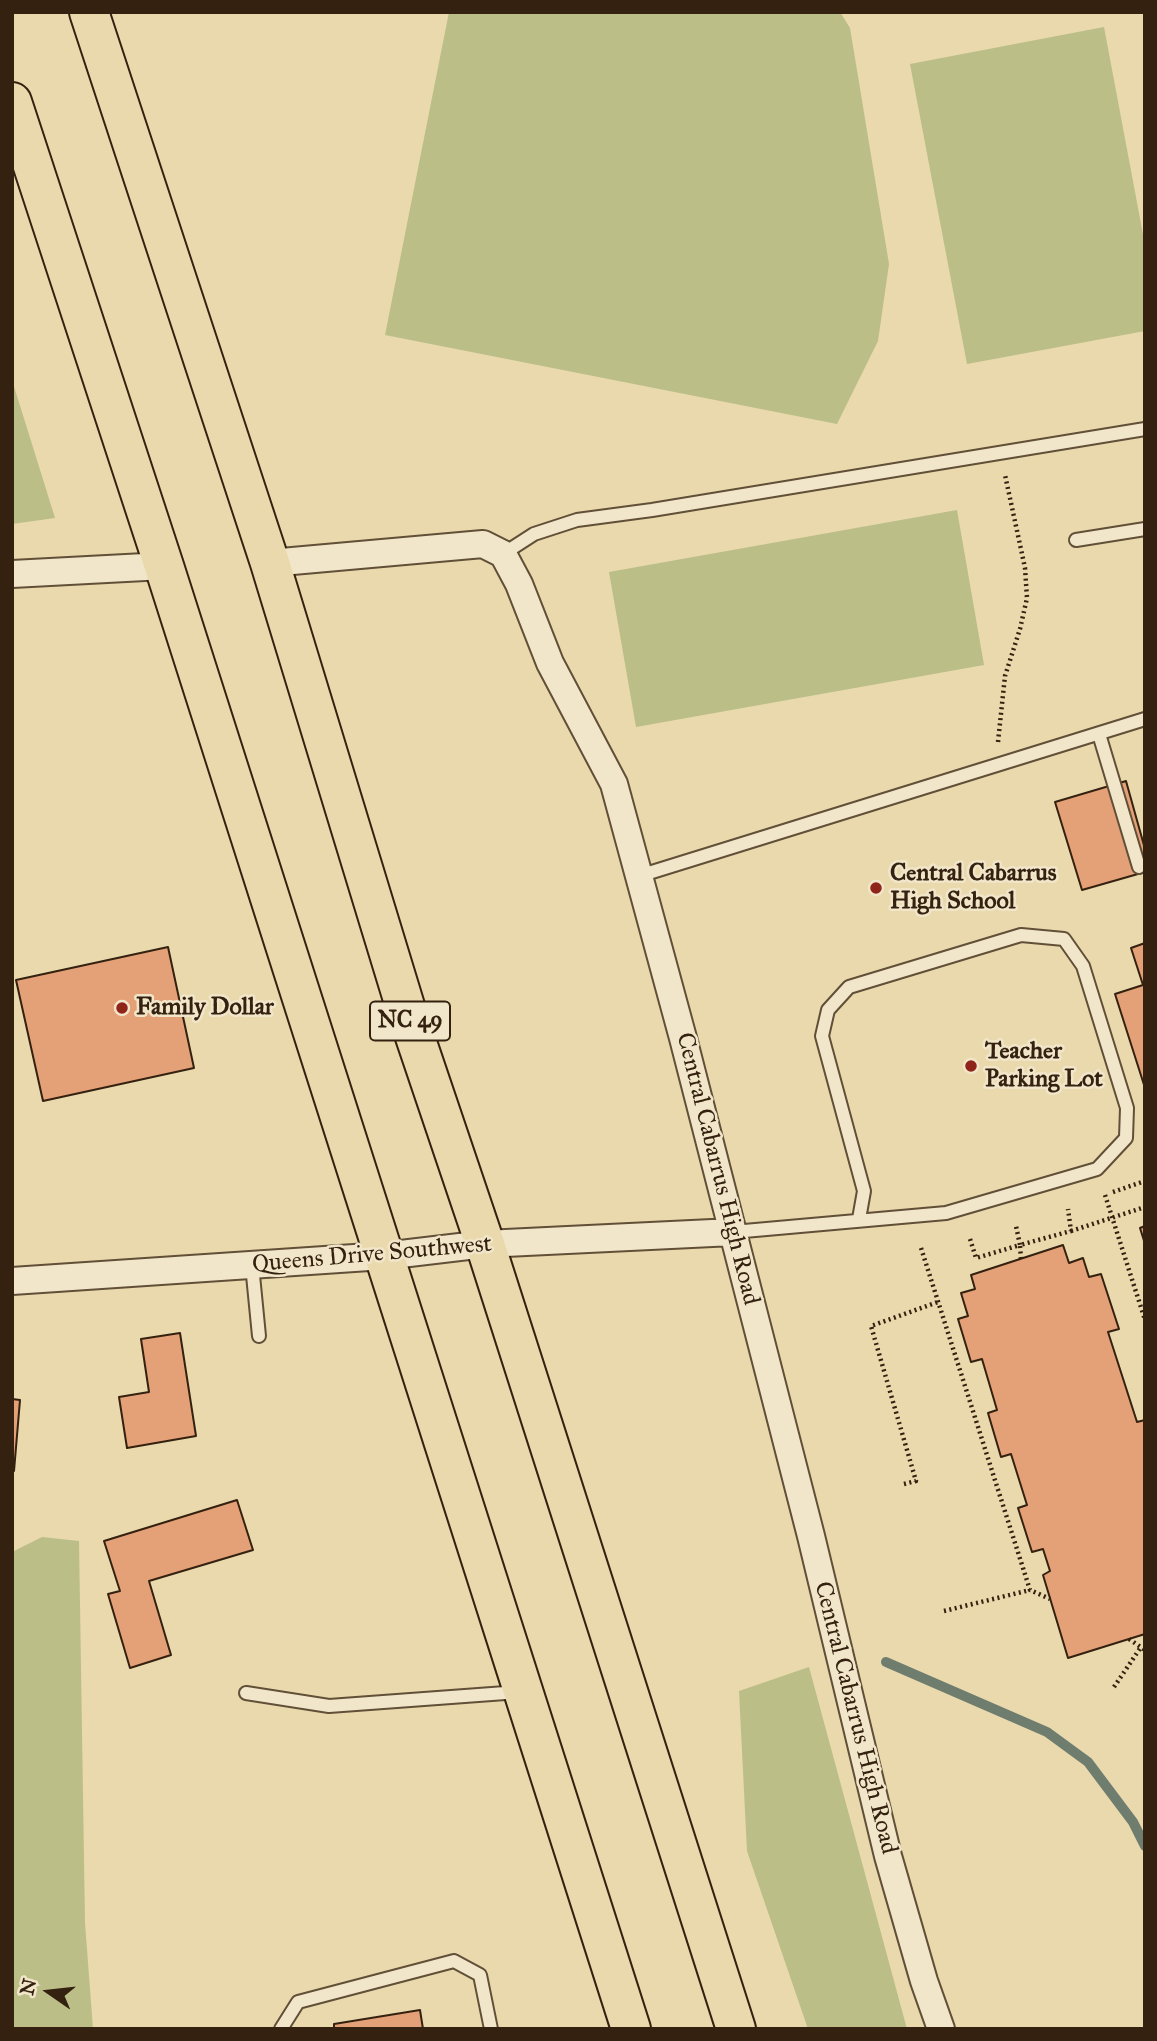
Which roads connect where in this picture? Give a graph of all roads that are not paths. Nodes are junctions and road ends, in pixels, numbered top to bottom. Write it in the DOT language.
graph roads {
  1 [pos="89,12"];
  2 [pos="12,102"];
  3 [pos="1145,429"];
  4 [pos="1145,528"];
  5 [pos="1076,540"];
  6 [pos="503,554"];
  7 [pos="270,563"];
  8 [pos="164,566"];
  9 [pos="12,574"];
  10 [pos="1145,719"];
  11 [pos="1099,734"];
  12 [pos="1139,867"];
  13 [pos="639,876"];
  14 [pos="859,1219"];
  15 [pos="733,1232"];
  16 [pos="485,1244"];
  17 [pos="384,1256"];
  18 [pos="252,1265"];
  19 [pos="12,1281"];
  20 [pos="259,1336"];
  21 [pos="523,1692"];
  22 [pos="246,1693"];
  23 [pos="281,2029"];
  24 [pos="491,2029"];
  25 [pos="631,2029"];
  26 [pos="736,2029"];
  27 [pos="942,2029"];
  1 -- 7 [label="highway, NC 49"];
  2 -- 8 [label="highway"];
  3 -- 6 [label="lane"];
  4 -- 5 [label="lane"];
  6 -- 7 [label="street"];
  6 -- 13 [label="street, Central Cabarrus High Road"];
  7 -- 16 [label="highway, NC 49"];
  8 -- 9 [label="street"];
  8 -- 17 [label="highway"];
  10 -- 11 [label="lane"];
  11 -- 12 [label="lane"];
  11 -- 13 [label="lane"];
  13 -- 15 [label="street, Central Cabarrus High Road"];
  14 -- 14 [label="lane"];
  14 -- 15 [label="lane"];
  15 -- 16 [label="street, Queens Drive Southwest"];
  15 -- 27 [label="street, Central Cabarrus High Road"];
  16 -- 17 [label="street, Queens Drive Southwest"];
  16 -- 26 [label="highway, NC 49"];
  17 -- 18 [label="street, Queens Drive Southwest"];
  17 -- 21 [label="highway"];
  18 -- 19 [label="street, Queens Drive Southwest"];
  18 -- 20 [label="lane"];
  21 -- 22 [label="lane"];
  21 -- 25 [label="highway"];
  23 -- 24 [label="lane"];
}
